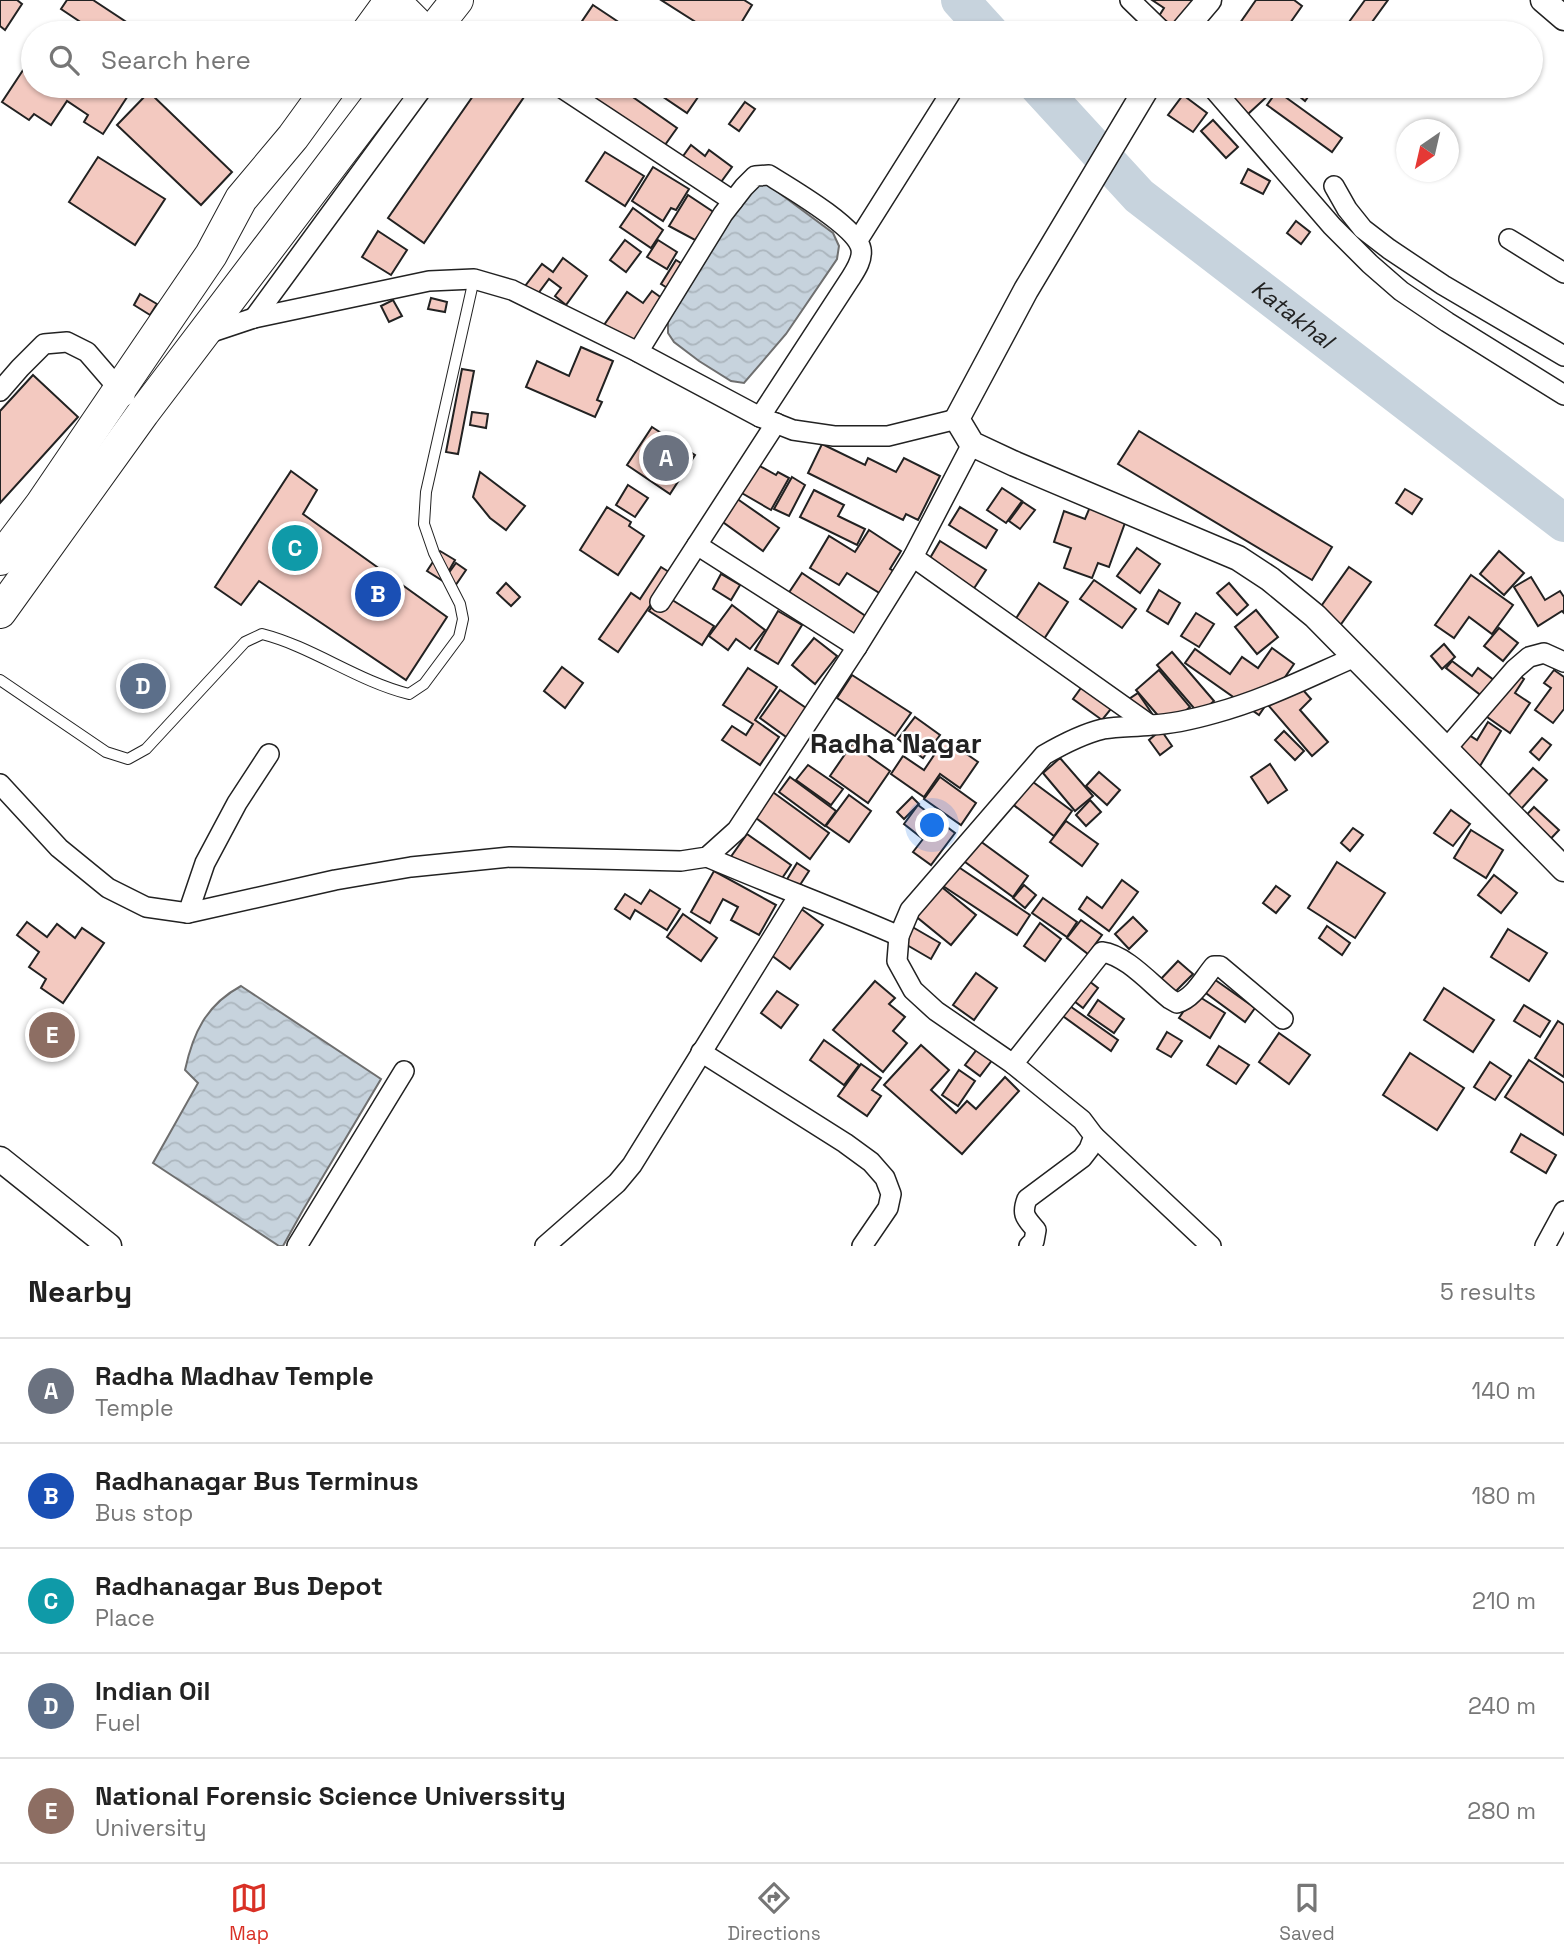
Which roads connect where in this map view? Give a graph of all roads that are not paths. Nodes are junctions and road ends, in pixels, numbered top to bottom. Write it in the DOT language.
graph roads {
  1 [pos="392,0"];
  2 [pos="457,0"];
  3 [pos="1130,0"];
  4 [pos="1209,0"];
  5 [pos="1543,0"];
  6 [pos="1564,18"];
  7 [pos="376,21"];
  8 [pos="414,21"];
  9 [pos="440,21"];
  10 [pos="1152,21"];
  11 [pos="1191,21"];
  12 [pos="321,98"];
  13 [pos="382,98"];
  14 [pos="415,98"];
  15 [pos="577,98"];
  16 [pos="947,98"];
  17 [pos="1142,98"];
  18 [pos="1221,98"];
  19 [pos="1334,186"];
  20 [pos="733,201"];
  21 [pos="1509,239"];
  22 [pos="858,240"];
  23 [pos="1564,273"];
  24 [pos="474,279"];
  25 [pos="254,318"];
  26 [pos="202,336"];
  27 [pos="638,352"];
  28 [pos="1564,356"];
  29 [pos="119,390"];
  30 [pos="0,391"];
  31 [pos="1564,395"];
  32 [pos="142,413"];
  33 [pos="957,419"];
  34 [pos="768,420"];
  35 [pos="972,444"];
  36 [pos="697,545"];
  37 [pos="913,557"];
  38 [pos="0,559"];
  39 [pos="660,602"];
  40 [pos="0,612"];
  41 [pos="857,647"];
  42 [pos="1355,657"];
  43 [pos="1564,662"];
  44 [pos="0,680"];
  45 [pos="1150,726"];
  46 [pos="1446,749"];
  47 [pos="269,754"];
  48 [pos="0,784"];
  49 [pos="707,857"];
  50 [pos="1564,869"];
  51 [pos="799,895"];
  52 [pos="188,913"];
  53 [pos="899,936"];
  54 [pos="1283,1019"];
  55 [pos="701,1052"];
  56 [pos="1013,1065"];
  57 [pos="404,1070"];
  58 [pos="1094,1136"];
  59 [pos="0,1158"];
  60 [pos="1564,1211"];
  61 [pos="109,1246"];
  62 [pos="297,1246"];
  63 [pos="545,1246"];
  64 [pos="862,1246"];
  65 [pos="1029,1246"];
  66 [pos="1211,1246"];
  67 [pos="1545,1246"];
  1 -- 7 [label="main road"];
  1 -- 8 [label="main road"];
  2 -- 9 [label="main road"];
  3 -- 10 [label="street"];
  4 -- 11 [label="street"];
  5 -- 6 [label="street"];
  12 -- 29 [label="main road"];
  13 -- 26 [label="main road"];
  14 -- 25 [label="street"];
  15 -- 20 [label="street"];
  16 -- 22 [label="street"];
  17 -- 33 [label="street"];
  18 -- 31 [label="street"];
  19 -- 28 [label="street"];
  20 -- 22 [label="street"];
  20 -- 27 [label="street"];
  21 -- 23 [label="street"];
  22 -- 34 [label="street"];
  24 -- 25 [label="street"];
  24 -- 27 [label="street"];
  24 -- 44 [label="lane"];
  25 -- 26 [label="street"];
  26 -- 32 [label="main road"];
  27 -- 34 [label="street"];
  29 -- 30 [label="street"];
  29 -- 32 [label="street"];
  29 -- 38 [label="main road"];
  32 -- 40 [label="main road"];
  33 -- 34 [label="street"];
  33 -- 35 [label="street"];
  34 -- 36 [label="street"];
  35 -- 37 [label="street"];
  35 -- 42 [label="street"];
  36 -- 39 [label="street"];
  36 -- 41 [label="street"];
  37 -- 41 [label="street"];
  37 -- 45 [label="street"];
  41 -- 49 [label="street"];
  42 -- 45 [label="street"];
  42 -- 46 [label="street"];
  43 -- 46 [label="street"];
  45 -- 53 [label="street"];
  46 -- 50 [label="street"];
  47 -- 52 [label="street"];
  48 -- 52 [label="street"];
  49 -- 51 [label="street"];
  49 -- 52 [label="street"];
  51 -- 53 [label="street"];
  51 -- 55 [label="street"];
  53 -- 56 [label="street"];
  54 -- 56 [label="street"];
  55 -- 63 [label="street"];
  55 -- 64 [label="street"];
  56 -- 58 [label="street"];
  57 -- 62 [label="street"];
  58 -- 65 [label="street"];
  58 -- 66 [label="street"];
  59 -- 61 [label="street"];
  60 -- 67 [label="street"];
}
